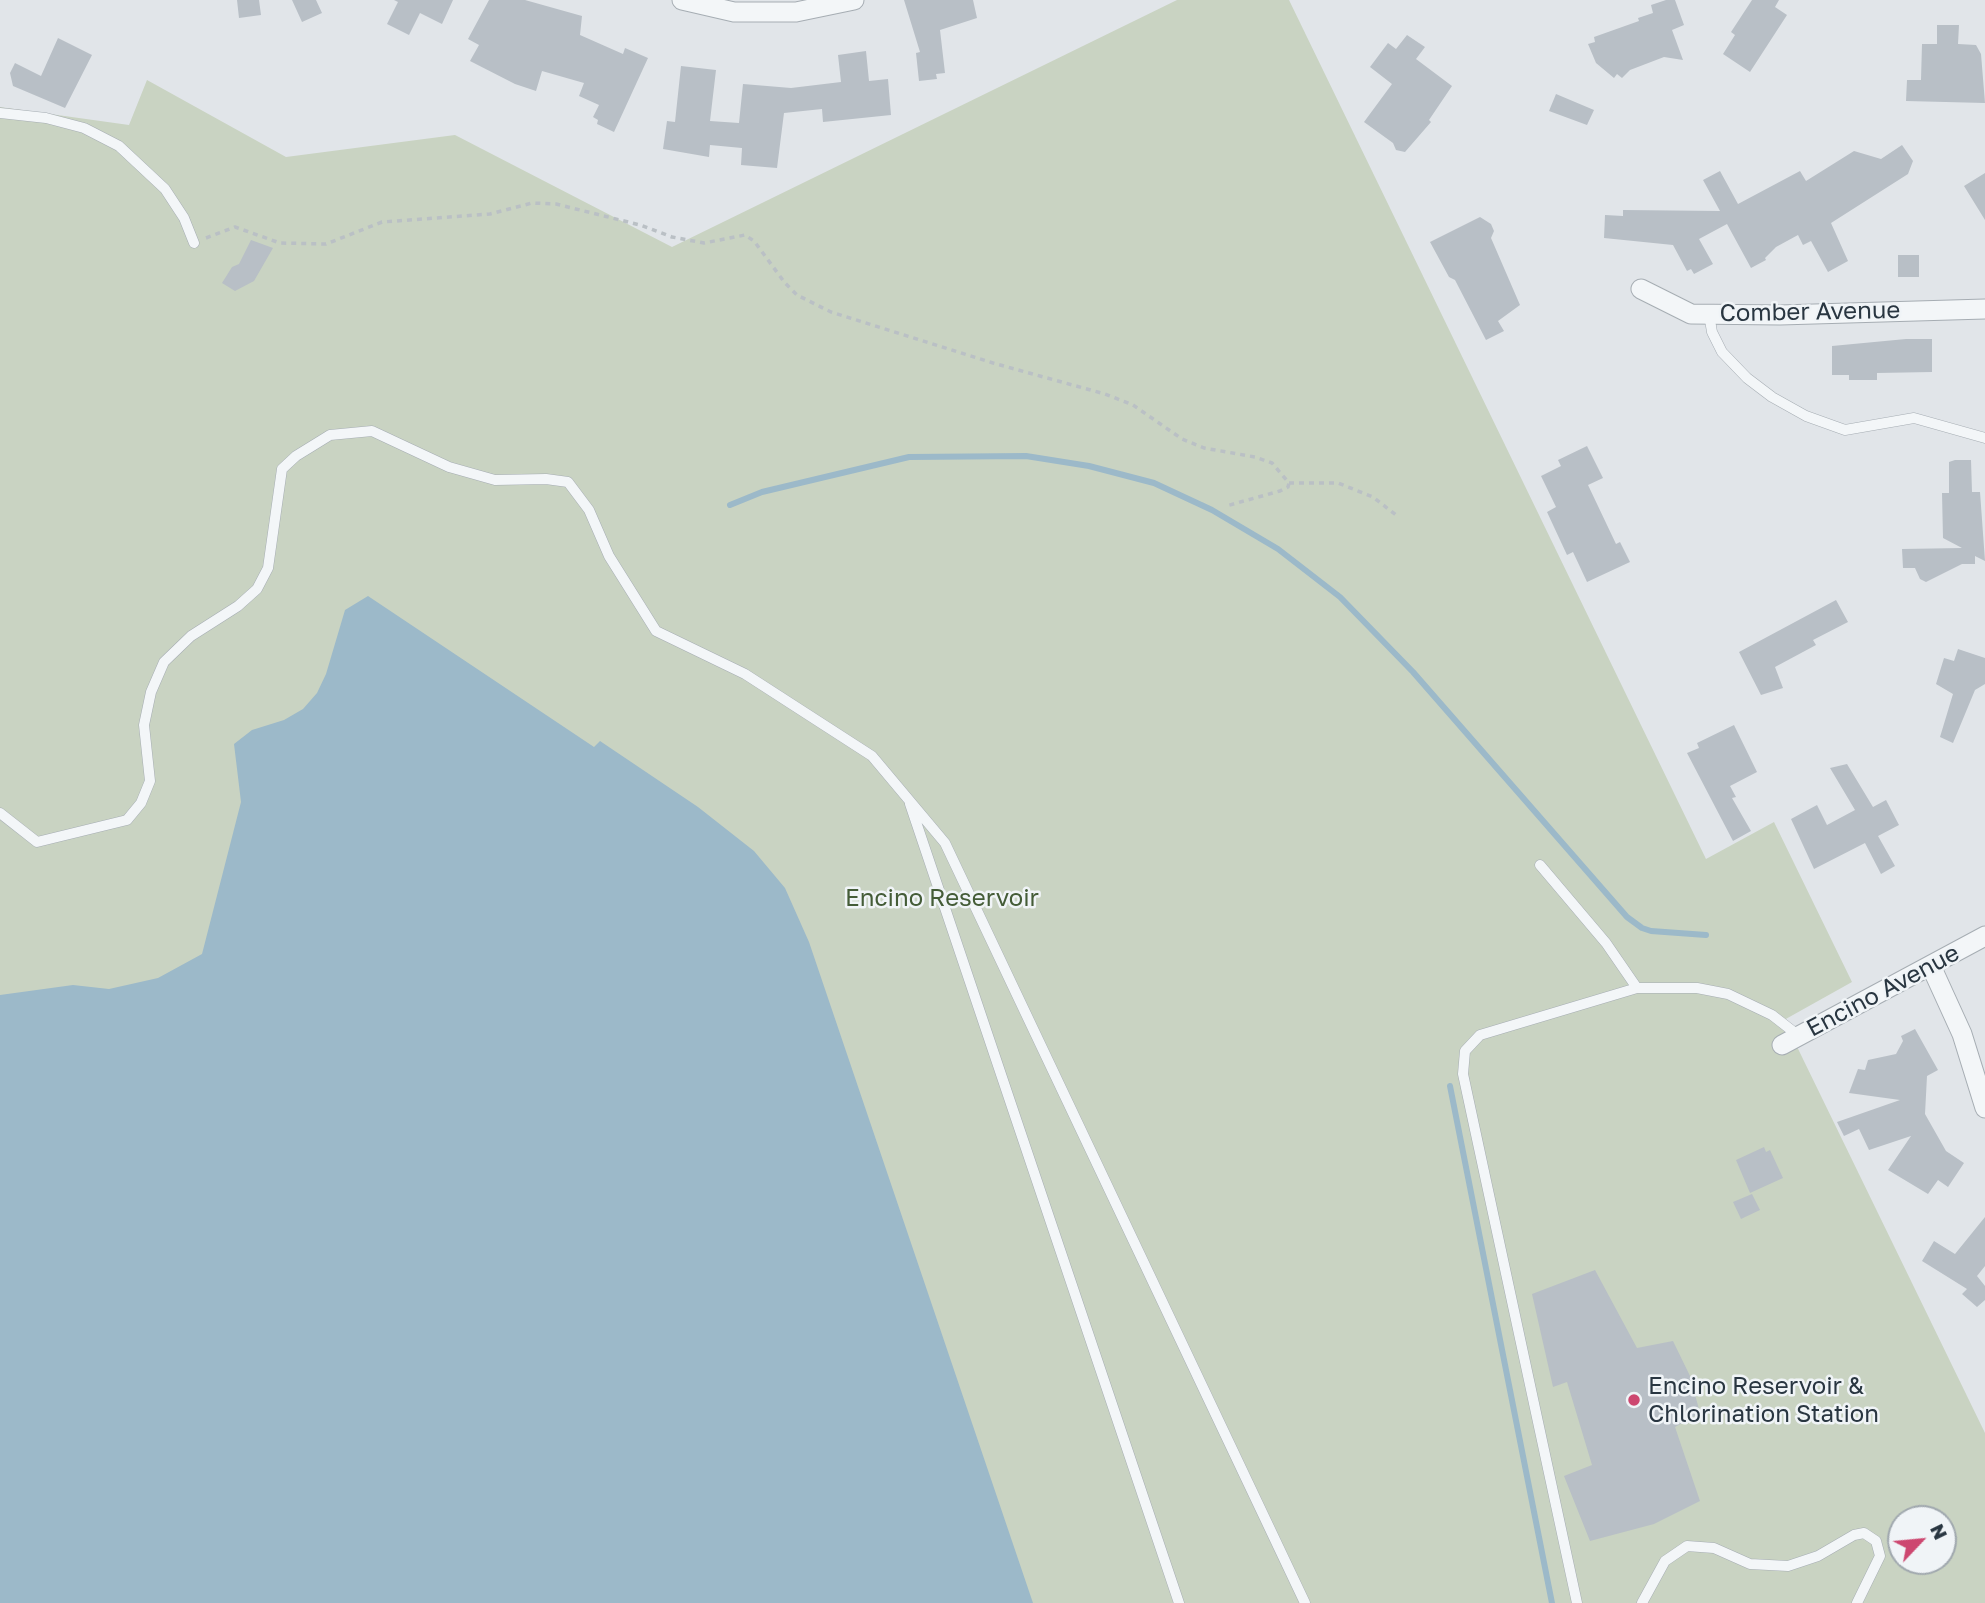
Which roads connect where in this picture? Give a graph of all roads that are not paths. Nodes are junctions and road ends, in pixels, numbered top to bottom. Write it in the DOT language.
graph roads {
  1 [pos="682,0"];
  2 [pos="854,0"];
  3 [pos="0,113"];
  4 [pos="194,243"];
  5 [pos="1642,289"];
  6 [pos="1985,309"];
  7 [pos="1709,314"];
  8 [pos="1985,438"];
  9 [pos="907,797"];
  10 [pos="0,813"];
  11 [pos="1541,864"];
  12 [pos="1985,936"];
  13 [pos="1931,965"];
  14 [pos="1637,988"];
  15 [pos="1790,1040"];
  16 [pos="1985,1108"];
  17 [pos="1179,1603"];
  18 [pos="1305,1603"];
  19 [pos="1577,1603"];
  20 [pos="1642,1603"];
  21 [pos="1857,1603"];
  1 -- 2 [label="street"];
  3 -- 4 [label="lane"];
  5 -- 7 [label="street, Comber Avenue"];
  6 -- 7 [label="street, Comber Avenue"];
  7 -- 8 [label="lane"];
  9 -- 10 [label="lane"];
  9 -- 17 [label="lane"];
  9 -- 18 [label="lane"];
  11 -- 14 [label="lane"];
  12 -- 13 [label="street, Encino Avenue"];
  13 -- 15 [label="street, Encino Avenue"];
  13 -- 16 [label="street"];
  14 -- 15 [label="lane"];
  14 -- 19 [label="lane"];
  20 -- 21 [label="lane"];
}
